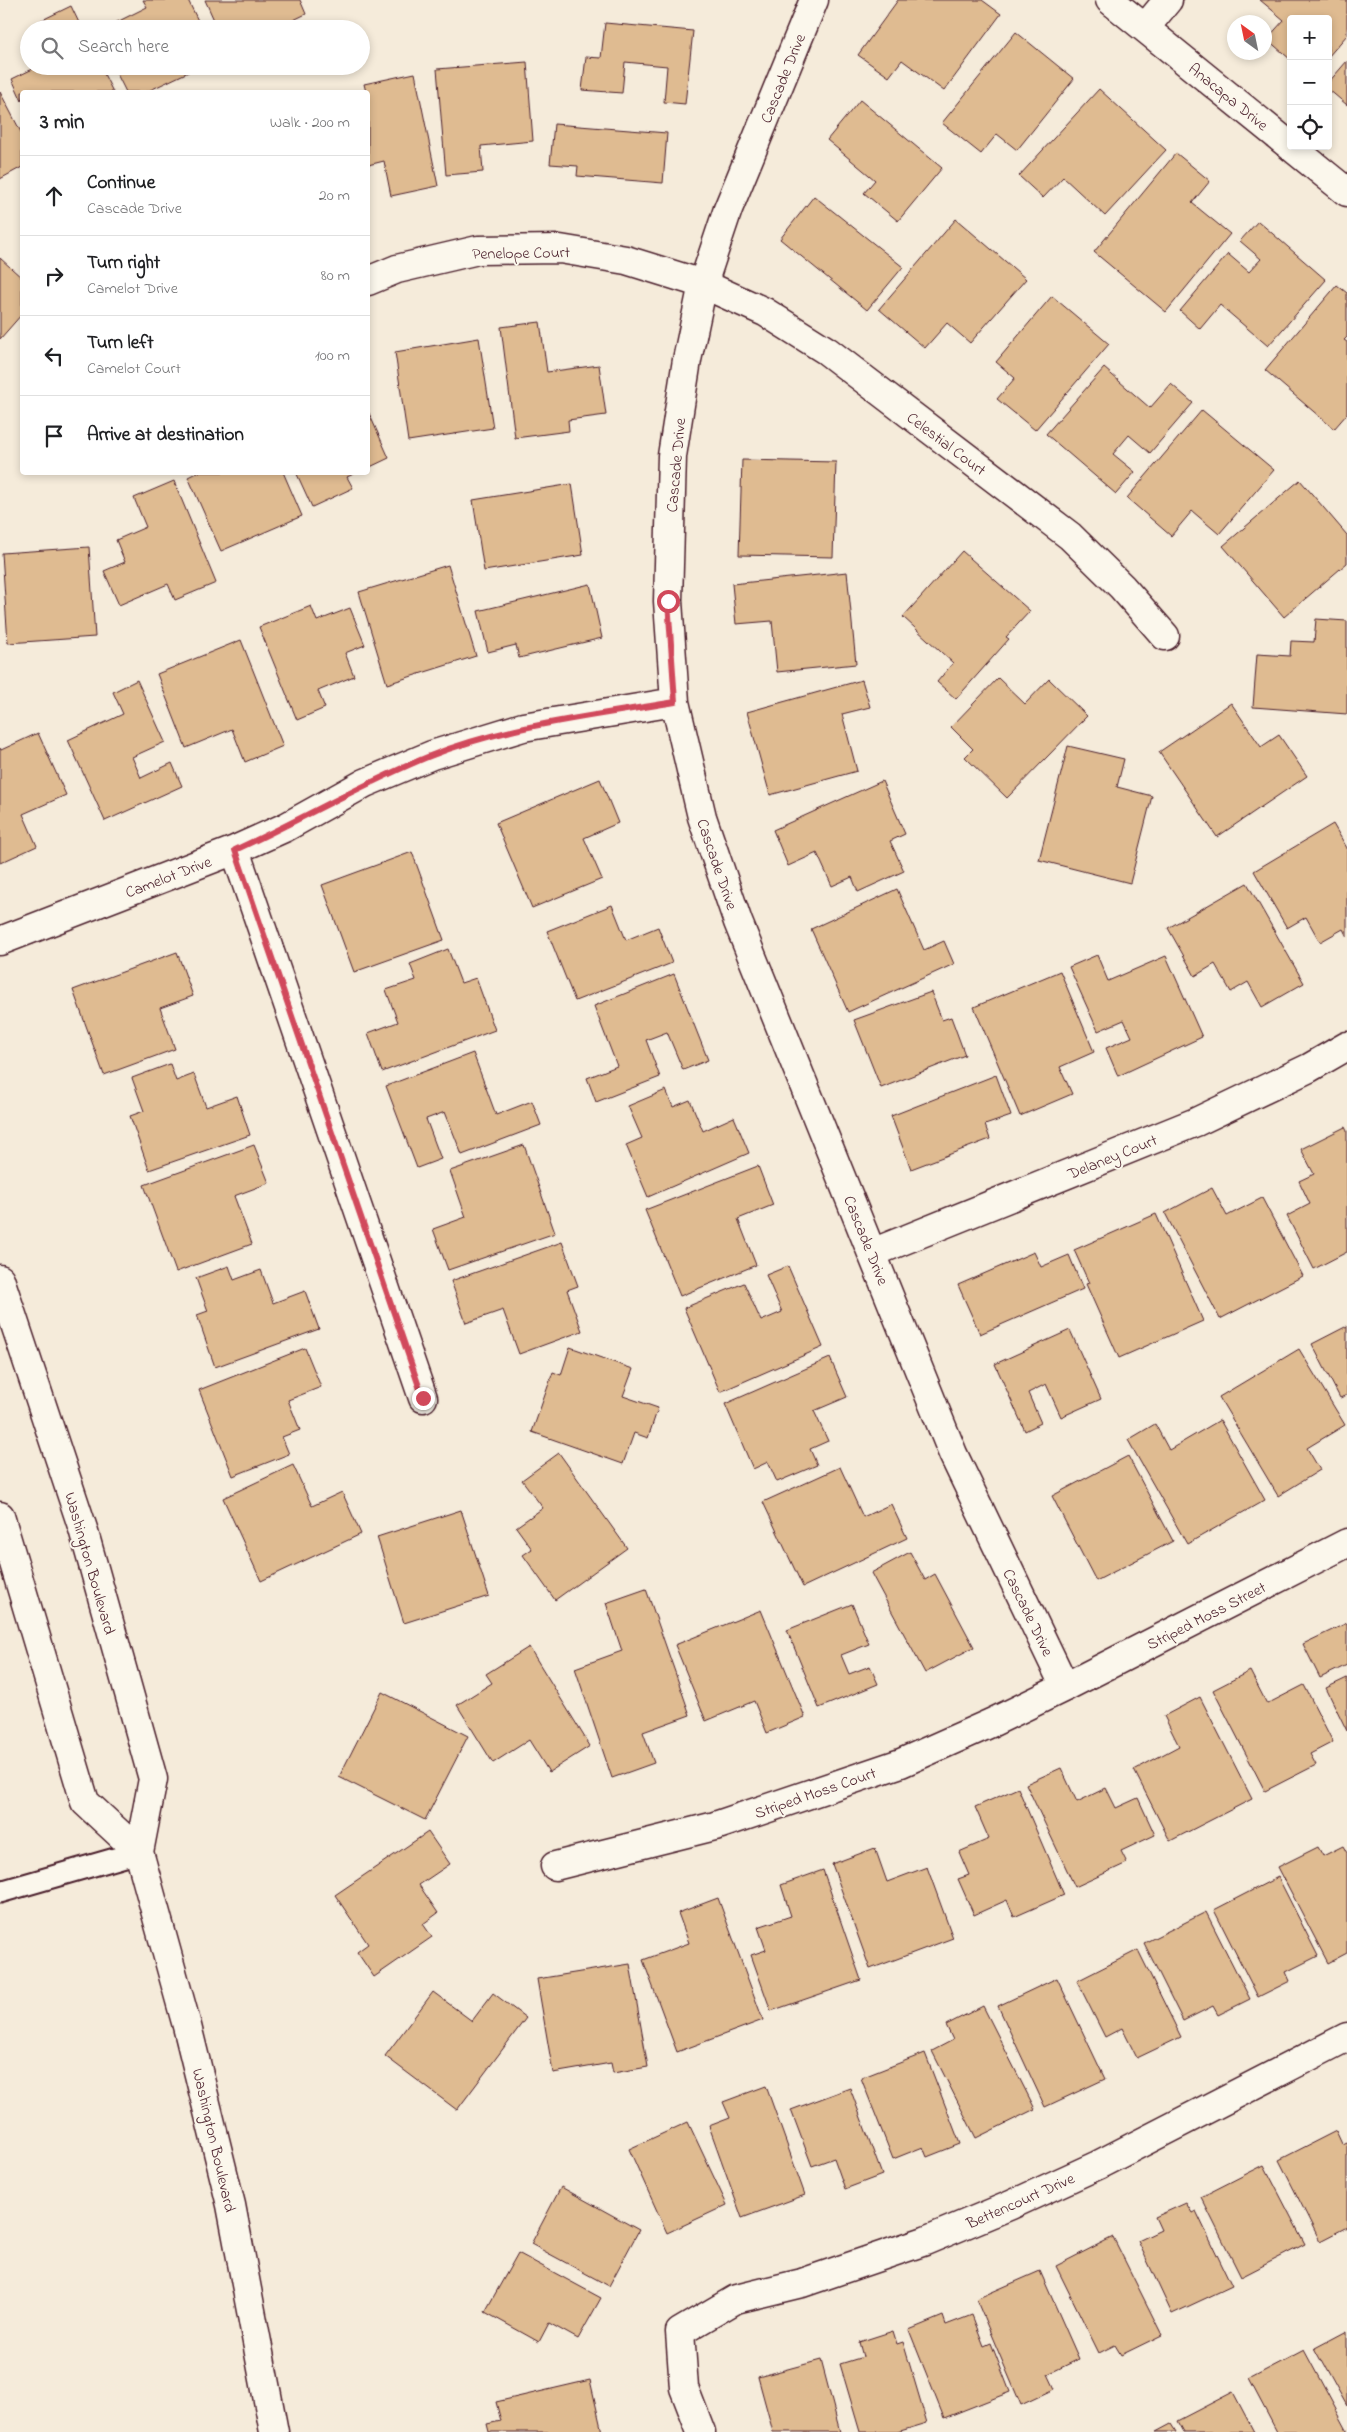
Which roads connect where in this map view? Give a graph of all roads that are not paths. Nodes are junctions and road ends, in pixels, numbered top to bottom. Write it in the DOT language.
graph roads {
  1 [pos="814,0"];
  2 [pos="1110,0"];
  3 [pos="1168,0"];
  4 [pos="1145,28"];
  5 [pos="1347,192"];
  6 [pos="370,280"];
  7 [pos="704,284"];
  8 [pos="1165,636"];
  9 [pos="675,702"];
  10 [pos="235,850"];
  11 [pos="0,941"];
  12 [pos="1347,1046"];
  13 [pos="872,1253"];
  14 [pos="0,1279"];
  15 [pos="423,1398"];
  16 [pos="0,1516"];
  17 [pos="1347,1543"];
  18 [pos="1065,1687"];
  19 [pos="139,1852"];
  20 [pos="555,1866"];
  21 [pos="0,1892"];
  22 [pos="1347,2037"];
  23 [pos="274,2432"];
  24 [pos="701,2432"];
  1 -- 7 [label="street, Cascade Drive"];
  2 -- 4 [label="street, Anacapa Drive"];
  3 -- 4 [label="street"];
  4 -- 5 [label="street, Anacapa Drive"];
  6 -- 7 [label="street, Penelope Court"];
  7 -- 8 [label="street, Celestial Court"];
  7 -- 9 [label="street, Cascade Drive"];
  9 -- 10 [label="street, Camelot Drive"];
  9 -- 13 [label="street, Cascade Drive"];
  10 -- 11 [label="street, Camelot Drive"];
  10 -- 15 [label="street"];
  12 -- 13 [label="street, Delaney Court"];
  13 -- 18 [label="street, Cascade Drive"];
  14 -- 19 [label="street, Washington Boulevard"];
  16 -- 19 [label="street"];
  17 -- 18 [label="street, Striped Moss Street"];
  18 -- 20 [label="street, Striped Moss Court"];
  19 -- 21 [label="lane"];
  19 -- 23 [label="street, Washington Boulevard"];
  22 -- 24 [label="street, Bettencourt Drive"];
}
